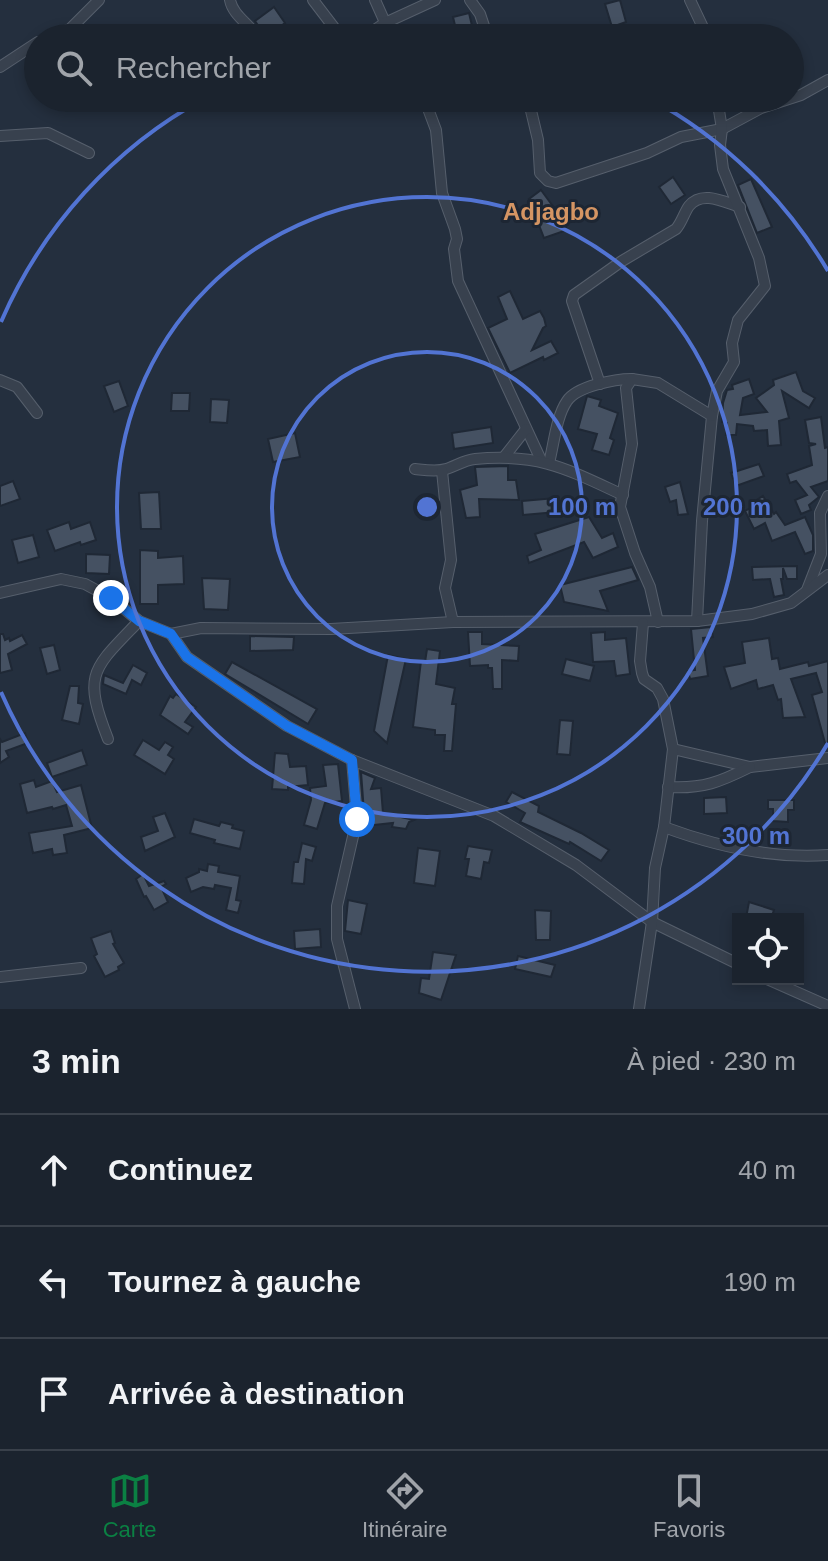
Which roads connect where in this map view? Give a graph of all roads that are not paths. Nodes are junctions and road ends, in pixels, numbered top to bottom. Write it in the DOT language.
graph roads {
  1 [pos="99,0"];
  2 [pos="230,0"];
  3 [pos="313,0"];
  4 [pos="375,0"];
  5 [pos="435,0"];
  6 [pos="470,0"];
  7 [pos="690,0"];
  8 [pos="385,23"];
  9 [pos="75,24"];
  10 [pos="247,24"];
  11 [pos="331,24"];
  12 [pos="483,24"];
  13 [pos="701,24"];
  14 [pos="24,51"];
  15 [pos="0,67"];
  16 [pos="828,80"];
  17 [pos="804,93"];
  18 [pos="429,112"];
  19 [pos="533,112"];
  20 [pos="719,112"];
  21 [pos="754,112"];
  22 [pos="722,129"];
  23 [pos="0,136"];
  24 [pos="89,153"];
  25 [pos="740,207"];
  26 [pos="632,379"];
  27 [pos="0,380"];
  28 [pos="600,384"];
  29 [pos="37,413"];
  30 [pos="712,416"];
  31 [pos="526,429"];
  32 [pos="504,457"];
  33 [pos="545,461"];
  34 [pos="415,469"];
  35 [pos="442,471"];
  36 [pos="623,495"];
  37 [pos="828,496"];
  38 [pos="828,575"];
  39 [pos="806,592"];
  40 [pos="0,593"];
  41 [pos="139,621"];
  42 [pos="697,621"];
  43 [pos="453,622"];
  44 [pos="658,622"];
  45 [pos="643,623"];
  46 [pos="171,634"];
  47 [pos="108,739"];
  48 [pos="673,749"];
  49 [pos="828,758"];
  50 [pos="352,760"];
  51 [pos="750,767"];
  52 [pos="668,787"];
  53 [pos="664,827"];
  54 [pos="828,855"];
  55 [pos="652,922"];
  56 [pos="732,961"];
  57 [pos="81,968"];
  58 [pos="0,977"];
  59 [pos="781,985"];
  60 [pos="828,1006"];
  61 [pos="353,1007"];
  62 [pos="639,1009"];
  1 -- 9 [label="street"];
  2 -- 10 [label="street"];
  3 -- 11 [label="street"];
  4 -- 8 [label="street"];
  5 -- 8 [label="street"];
  6 -- 12 [label="street"];
  7 -- 13 [label="street"];
  14 -- 15 [label="street"];
  16 -- 17 [label="street"];
  18 -- 31 [label="street"];
  19 -- 22 [label="street"];
  20 -- 22 [label="street"];
  21 -- 22 [label="street"];
  22 -- 25 [label="street"];
  23 -- 24 [label="street"];
  25 -- 28 [label="street"];
  25 -- 30 [label="street"];
  26 -- 28 [label="street"];
  26 -- 30 [label="street"];
  26 -- 36 [label="street"];
  27 -- 29 [label="street"];
  28 -- 33 [label="street"];
  30 -- 42 [label="street"];
  31 -- 32 [label="street"];
  31 -- 33 [label="street"];
  32 -- 33 [label="street"];
  32 -- 35 [label="street"];
  33 -- 36 [label="street"];
  34 -- 35 [label="street"];
  35 -- 43 [label="street"];
  36 -- 44 [label="street"];
  37 -- 39 [label="street"];
  38 -- 39 [label="street"];
  39 -- 42 [label="street"];
  40 -- 41 [label="street"];
  41 -- 46 [label="street"];
  41 -- 47 [label="street"];
  42 -- 44 [label="street"];
  43 -- 45 [label="street"];
  43 -- 46 [label="street"];
  44 -- 45 [label="street"];
  45 -- 48 [label="street"];
  46 -- 50 [label="street"];
  48 -- 51 [label="street"];
  48 -- 52 [label="street"];
  49 -- 51 [label="street"];
  50 -- 55 [label="street"];
  50 -- 61 [label="street"];
  51 -- 52 [label="street"];
  52 -- 53 [label="street"];
  53 -- 54 [label="street"];
  53 -- 55 [label="street"];
  55 -- 56 [label="street"];
  55 -- 62 [label="street"];
  57 -- 58 [label="street"];
  59 -- 60 [label="street"];
}
